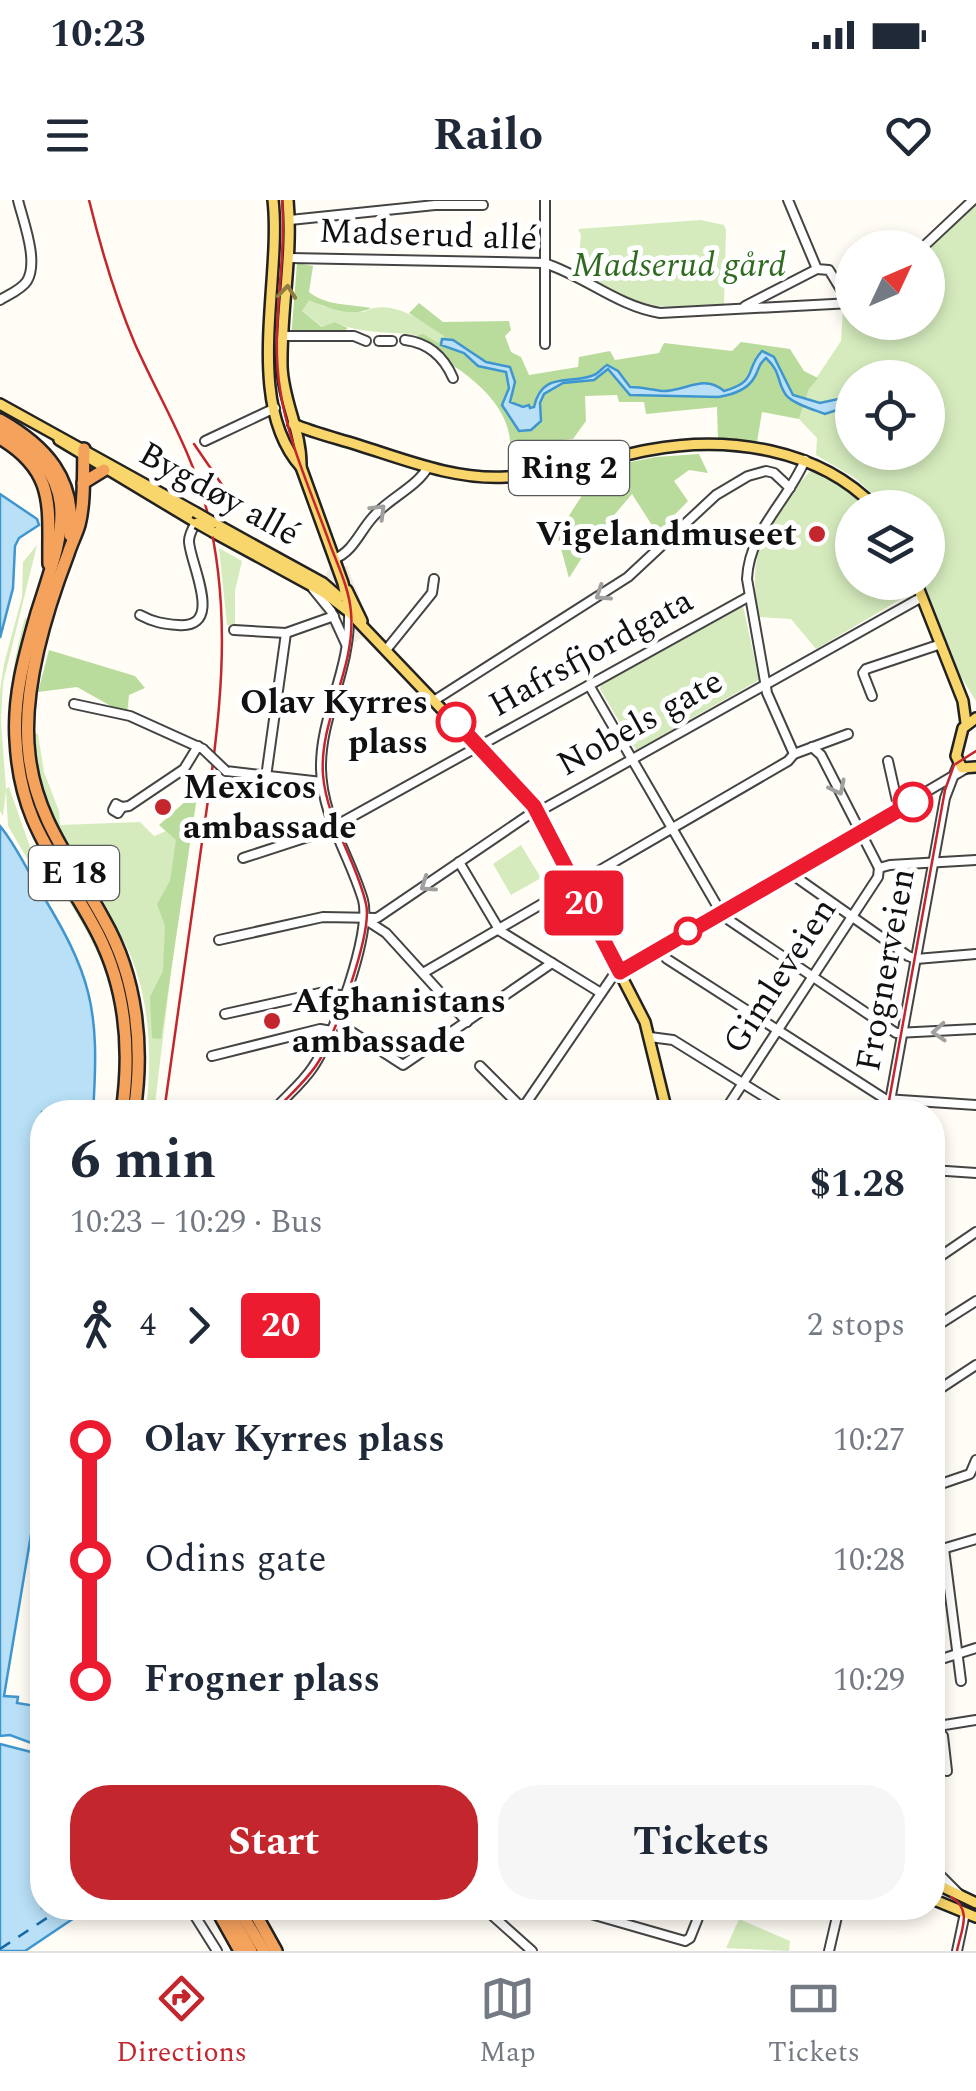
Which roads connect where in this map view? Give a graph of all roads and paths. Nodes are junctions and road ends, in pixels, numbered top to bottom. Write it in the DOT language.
graph roads {
  1 [pos="18,200"];
  2 [pos="273,200"];
  3 [pos="288,200"];
  4 [pos="545,200"];
  5 [pos="973,200"];
  6 [pos="791,202"];
  7 [pos="483,205"];
  8 [pos="290,220"];
  9 [pos="941,230"];
  10 [pos="290,258"];
  11 [pos="544,262"];
  12 [pos="817,269"];
  13 [pos="835,279"];
  14 [pos="0,300"];
  15 [pos="835,303"];
  16 [pos="745,306"];
  17 [pos="283,336"];
  18 [pos="366,340"];
  19 [pos="405,340"];
  20 [pos="380,341"];
  21 [pos="392,342"];
  22 [pos="545,344"];
  23 [pos="453,378"];
  24 [pos="0,404"];
  25 [pos="274,408"];
  26 [pos="0,420"];
  27 [pos="293,424"];
  28 [pos="0,429"];
  29 [pos="280,430"];
  30 [pos="320,434"];
  31 [pos="297,437"];
  32 [pos="0,438"];
  33 [pos="205,441"];
  34 [pos="84,453"];
  35 [pos="805,460"];
  36 [pos="301,466"];
  37 [pos="428,467"];
  38 [pos="104,470"];
  39 [pos="83,483"];
  40 [pos="790,488"];
  41 [pos="855,490"];
  42 [pos="197,519"];
  43 [pos="215,529"];
  44 [pos="67,554"];
  45 [pos="335,561"];
  46 [pos="50,575"];
  47 [pos="434,579"];
  48 [pos="343,583"];
  49 [pos="323,584"];
  50 [pos="310,586"];
  51 [pos="748,597"];
  52 [pos="917,600"];
  53 [pos="923,600"];
  54 [pos="349,612"];
  55 [pos="140,615"];
  56 [pos="334,616"];
  57 [pos="365,628"];
  58 [pos="234,630"];
  59 [pos="286,633"];
  60 [pos="940,644"];
  61 [pos="348,649"];
  62 [pos="386,650"];
  63 [pos="765,684"];
  64 [pos="589,685"];
  65 [pos="872,696"];
  66 [pos="435,700"];
  67 [pos="74,704"];
  68 [pos="973,720"];
  69 [pos="848,734"];
  70 [pos="479,746"];
  71 [pos="812,747"];
  72 [pos="201,748"];
  73 [pos="794,754"];
  74 [pos="632,759"];
  75 [pos="888,761"];
  76 [pos="966,767"];
  77 [pos="266,777"];
  78 [pos="322,782"];
  79 [pos="949,783"];
  80 [pos="122,807"];
  81 [pos="536,810"];
  82 [pos="899,810"];
  83 [pos="334,826"];
  84 [pos="671,828"];
  85 [pos="861,832"];
  86 [pos="243,858"];
  87 [pos="976,860"];
  88 [pos="460,862"];
  89 [pos="934,862"];
  90 [pos="879,868"];
  91 [pos="790,873"];
  92 [pos="574,884"];
  93 [pos="720,913"];
  94 [pos="850,917"];
  95 [pos="366,920"];
  96 [pos="498,928"];
  97 [pos="219,940"];
  98 [pos="658,950"];
  99 [pos="976,954"];
  100 [pos="916,958"];
  101 [pos="552,963"];
  102 [pos="620,972"];
  103 [pos="423,973"];
  104 [pos="812,978"];
  105 [pos="602,993"];
  106 [pos="344,996"];
  107 [pos="224,1014"];
  108 [pos="335,1020"];
  109 [pos="468,1022"];
  110 [pos="976,1029"];
  111 [pos="332,1030"];
  112 [pos="776,1030"];
  113 [pos="902,1034"];
  114 [pos="650,1037"];
  115 [pos="212,1056"];
  116 [pos="480,1066"];
  117 [pos="742,1084"];
  118 [pos="123,1100"];
  119 [pos="135,1100"];
  120 [pos="283,1100"];
  121 [pos="513,1100"];
  122 [pos="531,1100"];
  123 [pos="665,1100"];
  124 [pos="732,1100"];
  125 [pos="769,1100"];
  126 [pos="888,1100"];
  127 [pos="890,1100"];
  128 [pos="945,1104"];
  129 [pos="976,1105"];
  130 [pos="945,1171"];
  131 [pos="976,1173"];
  132 [pos="976,1232"];
  133 [pos="945,1253"];
  134 [pos="976,1301"];
  135 [pos="945,1321"];
  136 [pos="976,1365"];
  137 [pos="945,1385"];
  138 [pos="976,1460"];
  139 [pos="973,1477"];
  140 [pos="945,1484"];
  141 [pos="976,1538"];
  142 [pos="945,1549"];
  143 [pos="945,1556"];
  144 [pos="976,1648"];
  145 [pos="959,1654"];
  146 [pos="945,1658"];
  147 [pos="962,1681"];
  148 [pos="976,1720"];
  149 [pos="945,1725"];
  150 [pos="945,1748"];
  151 [pos="947,1771"];
  152 [pos="945,1881"];
  153 [pos="945,1888"];
  154 [pos="960,1895"];
  155 [pos="976,1902"];
  156 [pos="945,1904"];
  157 [pos="971,1915"];
  158 [pos="198,1920"];
  159 [pos="223,1920"];
  160 [pos="233,1920"];
  161 [pos="245,1920"];
  162 [pos="259,1920"];
  163 [pos="497,1920"];
  164 [pos="611,1920"];
  165 [pos="697,1920"];
  166 [pos="836,1920"];
  167 [pos="217,1951"];
  168 [pos="240,1951"];
  169 [pos="251,1951"];
  170 [pos="264,1951"];
  171 [pos="276,1951"];
  172 [pos="532,1951"];
  173 [pos="828,1951"];
  174 [pos="958,1951"];
  1 -- 14 [label="street"];
  2 -- 25 [label="main road"];
  3 -- 8 [label="main road"];
  4 -- 11 [label="street"];
  5 -- 9 [label="street"];
  6 -- 12 [label="street"];
  7 -- 8 [label="street"];
  8 -- 10 [label="main road"];
  10 -- 11 [label="street, Madserud allé"];
  17 -- 10 [label="main road, one-way"];
  11 -- 16 [label="street, Madserud allé"];
  11 -- 22 [label="street"];
  12 -- 13 [label="street"];
  12 -- 16 [label="street"];
  15 -- 16 [label="street, Madserud allé"];
  17 -- 18 [label="street"];
  17 -- 27 [label="main road"];
  19 -- 23 [label="street"];
  20 -- 21 [label="street"];
  24 -- 34 [label="main road, Bygdøy allé"];
  25 -- 29 [label="main road"];
  25 -- 33 [label="street"];
  26 -- 44 [label="highway, E 18"];
  27 -- 30 [label="main road, Ring 2"];
  27 -- 31 [label="main road"];
  28 -- 46 [label="highway, E 18"];
  29 -- 31 [label="main road, Ring 2"];
  29 -- 36 [label="main road"];
  30 -- 31 [label="main road, Ring 2"];
  30 -- 37 [label="main road, Ring 2"];
  31 -- 36 [label="main road"];
  32 -- 46 [label="highway"];
  34 -- 38 [label="main road, Bygdøy allé"];
  34 -- 39 [label="highway"];
  34 -- 42 [label="main road, Bygdøy allé"];
  35 -- 37 [label="main road, Ring 2"];
  35 -- 40 [label="street"];
  35 -- 41 [label="main road, Ring 2"];
  36 -- 45 [label="main road"];
  45 -- 37 [label="street, one-way"];
  38 -- 39 [label="highway"];
  38 -- 42 [label="main road, Bygdøy allé"];
  39 -- 44 [label="highway"];
  40 -- 51 [label="street"];
  40 -- 66 [label="street, one-way"];
  42 -- 43 [label="main road, Bygdøy allé, bridge"];
  42 -- 55 [label="street"];
  43 -- 49 [label="main road, Bygdøy allé"];
  43 -- 50 [label="main road, Bygdøy allé"];
  44 -- 119 [label="highway, E 18"];
  45 -- 48 [label="main road"];
  45 -- 49 [label="main road"];
  46 -- 118 [label="highway, E 18"];
  47 -- 62 [label="street"];
  48 -- 54 [label="main road"];
  48 -- 57 [label="main road, Bygdøy allé"];
  49 -- 54 [label="main road, Bygdøy allé"];
  50 -- 54 [label="main road, Bygdøy allé"];
  50 -- 56 [label="street"];
  51 -- 63 [label="street"];
  51 -- 64 [label="street, Hafrsfjordgata"];
  52 -- 63 [label="street, Nobels gate"];
  53 -- 60 [label="main road"];
  54 -- 57 [label="main road, Bygdøy allé"];
  54 -- 61 [label="street"];
  56 -- 59 [label="street"];
  56 -- 61 [label="street"];
  57 -- 62 [label="main road, Bygdøy allé"];
  58 -- 59 [label="street"];
  59 -- 77 [label="street"];
  60 -- 65 [label="street"];
  60 -- 68 [label="main road"];
  61 -- 78 [label="street"];
  62 -- 66 [label="main road, Bygdøy allé"];
  63 -- 73 [label="street"];
  63 -- 74 [label="street, Nobels gate"];
  64 -- 70 [label="street, Hafrsfjordgata"];
  64 -- 74 [label="street"];
  66 -- 70 [label="main road, Bygdøy allé"];
  67 -- 72 [label="street"];
  68 -- 76 [label="main road"];
  69 -- 71 [label="street"];
  70 -- 81 [label="main road, Bygdøy allé"];
  70 -- 83 [label="street, Hafrsfjordgata"];
  71 -- 73 [label="street"];
  71 -- 85 [label="street, one-way"];
  72 -- 77 [label="street, bridge"];
  72 -- 80 [label="street"];
  73 -- 84 [label="street"];
  74 -- 81 [label="street, Nobels gate"];
  74 -- 84 [label="street"];
  75 -- 82 [label="street"];
  76 -- 79 [label="street, Frognerveien"];
  77 -- 78 [label="street"];
  78 -- 83 [label="street"];
  79 -- 82 [label="street"];
  79 -- 89 [label="street, Frognerveien"];
  81 -- 88 [label="street, Nobels gate"];
  81 -- 92 [label="main road, Bygdøy allé"];
  82 -- 85 [label="street"];
  83 -- 86 [label="street, Hafrsfjordgata"];
  83 -- 95 [label="street"];
  84 -- 92 [label="street"];
  84 -- 93 [label="street"];
  85 -- 90 [label="street"];
  85 -- 91 [label="street"];
  87 -- 89 [label="street"];
  88 -- 95 [label="street, Nobels gate, one-way"];
  88 -- 96 [label="street"];
  89 -- 90 [label="street"];
  89 -- 100 [label="street, Frognerveien"];
  90 -- 94 [label="street, Gimleveien"];
  91 -- 93 [label="street"];
  91 -- 94 [label="street"];
  92 -- 96 [label="street"];
  92 -- 102 [label="main road, Bygdøy allé"];
  93 -- 98 [label="street"];
  93 -- 104 [label="street"];
  94 -- 100 [label="street"];
  94 -- 104 [label="street, Gimleveien"];
  95 -- 97 [label="street, Nobels gate"];
  95 -- 103 [label="street"];
  95 -- 106 [label="street"];
  96 -- 101 [label="street"];
  96 -- 103 [label="street"];
  98 -- 102 [label="street"];
  98 -- 112 [label="street"];
  99 -- 100 [label="street"];
  100 -- 113 [label="street, Frognerveien"];
  101 -- 105 [label="street"];
  101 -- 109 [label="street"];
  102 -- 105 [label="street"];
  102 -- 114 [label="main road, Bygdøy allé"];
  103 -- 109 [label="street"];
  104 -- 112 [label="street, Gimleveien"];
  104 -- 113 [label="street"];
  105 -- 122 [label="street"];
  106 -- 107 [label="street"];
  106 -- 108 [label="street"];
  108 -- 109 [label="street"];
  108 -- 111 [label="street"];
  110 -- 113 [label="street, one-way"];
  111 -- 115 [label="street"];
  111 -- 120 [label="street"];
  112 -- 117 [label="street, Gimleveien"];
  112 -- 126 [label="street"];
  113 -- 127 [label="street, Frognerveien"];
  114 -- 117 [label="street"];
  114 -- 123 [label="main road, Bygdøy allé"];
  116 -- 121 [label="street"];
  117 -- 124 [label="street, Gimleveien"];
  117 -- 125 [label="street"];
  128 -- 129 [label="street"];
  130 -- 131 [label="street"];
  132 -- 133 [label="street"];
  134 -- 135 [label="street"];
  136 -- 137 [label="street"];
  138 -- 139 [label="street"];
  139 -- 140 [label="street"];
  141 -- 142 [label="street"];
  143 -- 145 [label="street"];
  144 -- 145 [label="street"];
  145 -- 146 [label="street"];
  145 -- 147 [label="street"];
  148 -- 149 [label="street"];
  150 -- 151 [label="street"];
  152 -- 154 [label="street"];
  153 -- 154 [label="main road"];
  154 -- 155 [label="main road"];
  156 -- 157 [label="main road"];
  157 -- 174 [label="street"];
  158 -- 167 [label="street"];
  159 -- 168 [label="highway"];
  160 -- 169 [label="highway"];
  161 -- 170 [label="highway"];
  162 -- 171 [label="highway"];
  163 -- 172 [label="street"];
  164 -- 165 [label="street"];
  166 -- 173 [label="street"];
}
